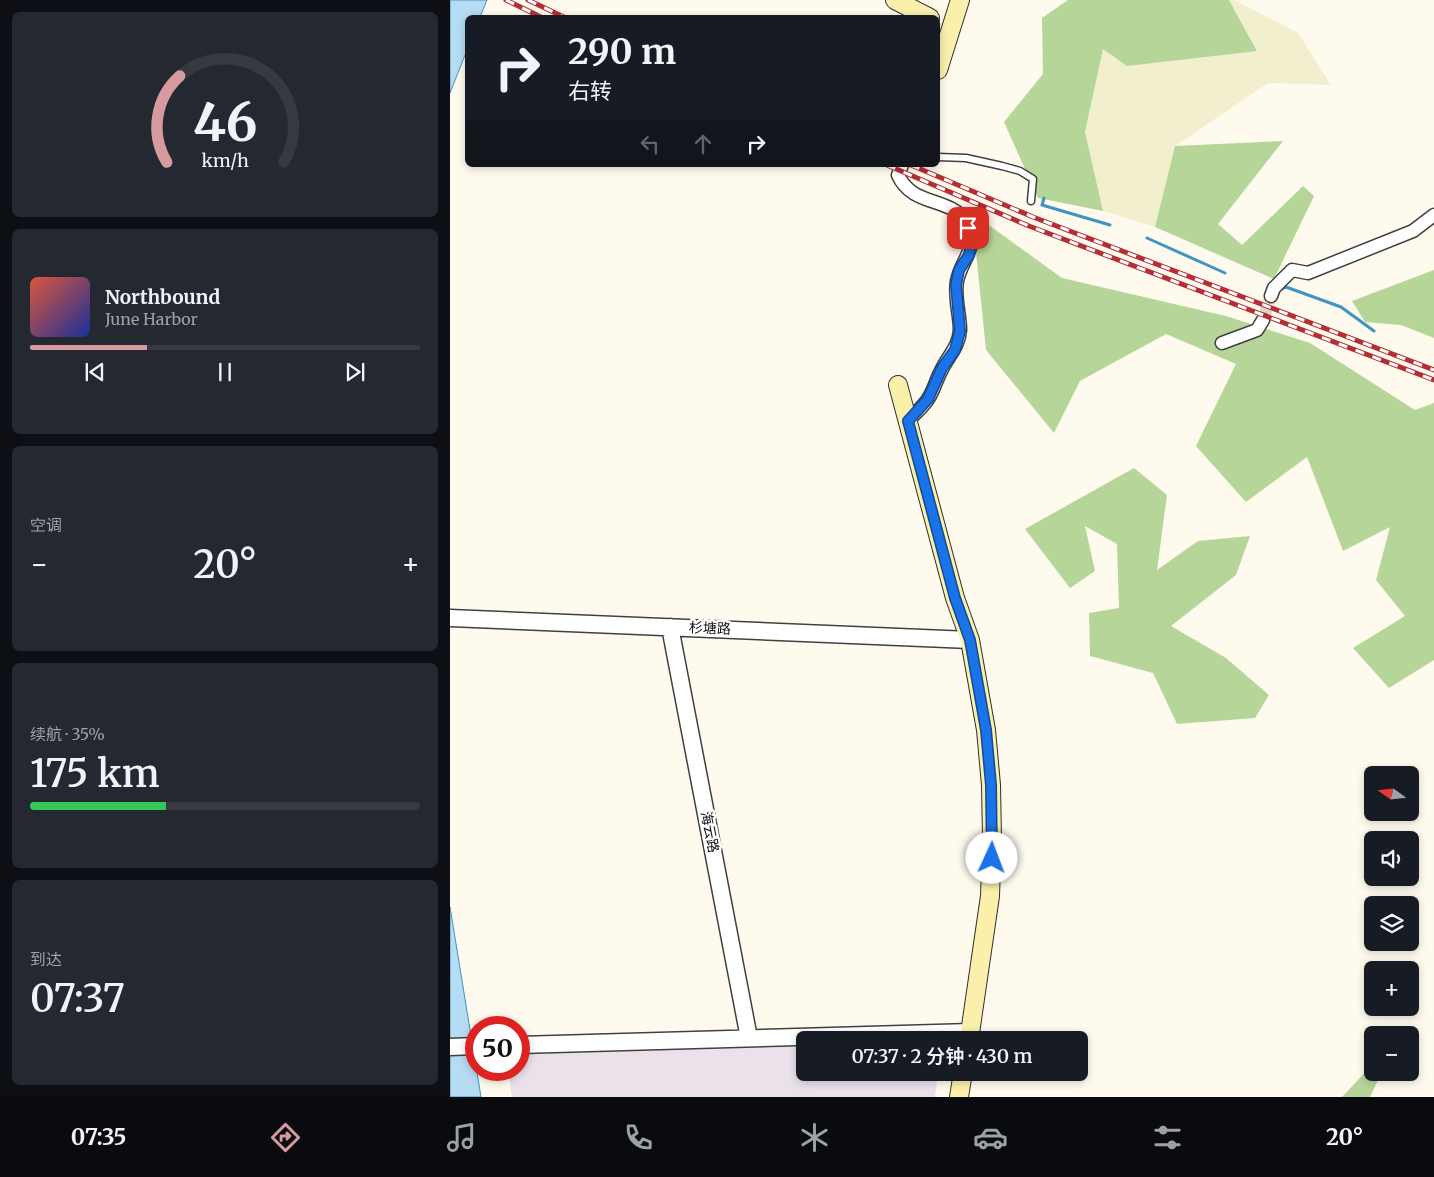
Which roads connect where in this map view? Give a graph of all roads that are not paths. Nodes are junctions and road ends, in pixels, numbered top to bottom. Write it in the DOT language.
graph roads {
  1 [pos="895,0"];
  2 [pos="960,0"];
  3 [pos="924,15"];
  4 [pos="944,25"];
  5 [pos="940,55"];
  6 [pos="940,157"];
  7 [pos="901,167"];
  8 [pos="1031,201"];
  9 [pos="1434,215"];
  10 [pos="1271,296"];
  11 [pos="1264,320"];
  12 [pos="1222,343"];
  13 [pos="898,385"];
  14 [pos="908,421"];
  15 [pos="450,618"];
  16 [pos="670,627"];
  17 [pos="970,640"];
  18 [pos="971,1031"];
  19 [pos="750,1038"];
  20 [pos="796,1038"];
  21 [pos="530,1044"];
  22 [pos="465,1046"];
  23 [pos="450,1047"];
  24 [pos="962,1081"];
  25 [pos="959,1097"];
  1 -- 3 [label="main road"];
  2 -- 4 [label="main road"];
  4 -- 5 [label="main road"];
  6 -- 8 [label="lane"];
  7 -- 14 [label="street"];
  9 -- 10 [label="street"];
  11 -- 12 [label="street"];
  13 -- 14 [label="main road"];
  14 -- 17 [label="main road"];
  15 -- 16 [label="street, 杉塘路"];
  16 -- 17 [label="street, 杉塘路"];
  16 -- 19 [label="street, 海云路"];
  17 -- 18 [label="main road"];
  19 -- 20 [label="street"];
  19 -- 21 [label="street"];
  22 -- 23 [label="street"];
  24 -- 25 [label="main road"];
}
